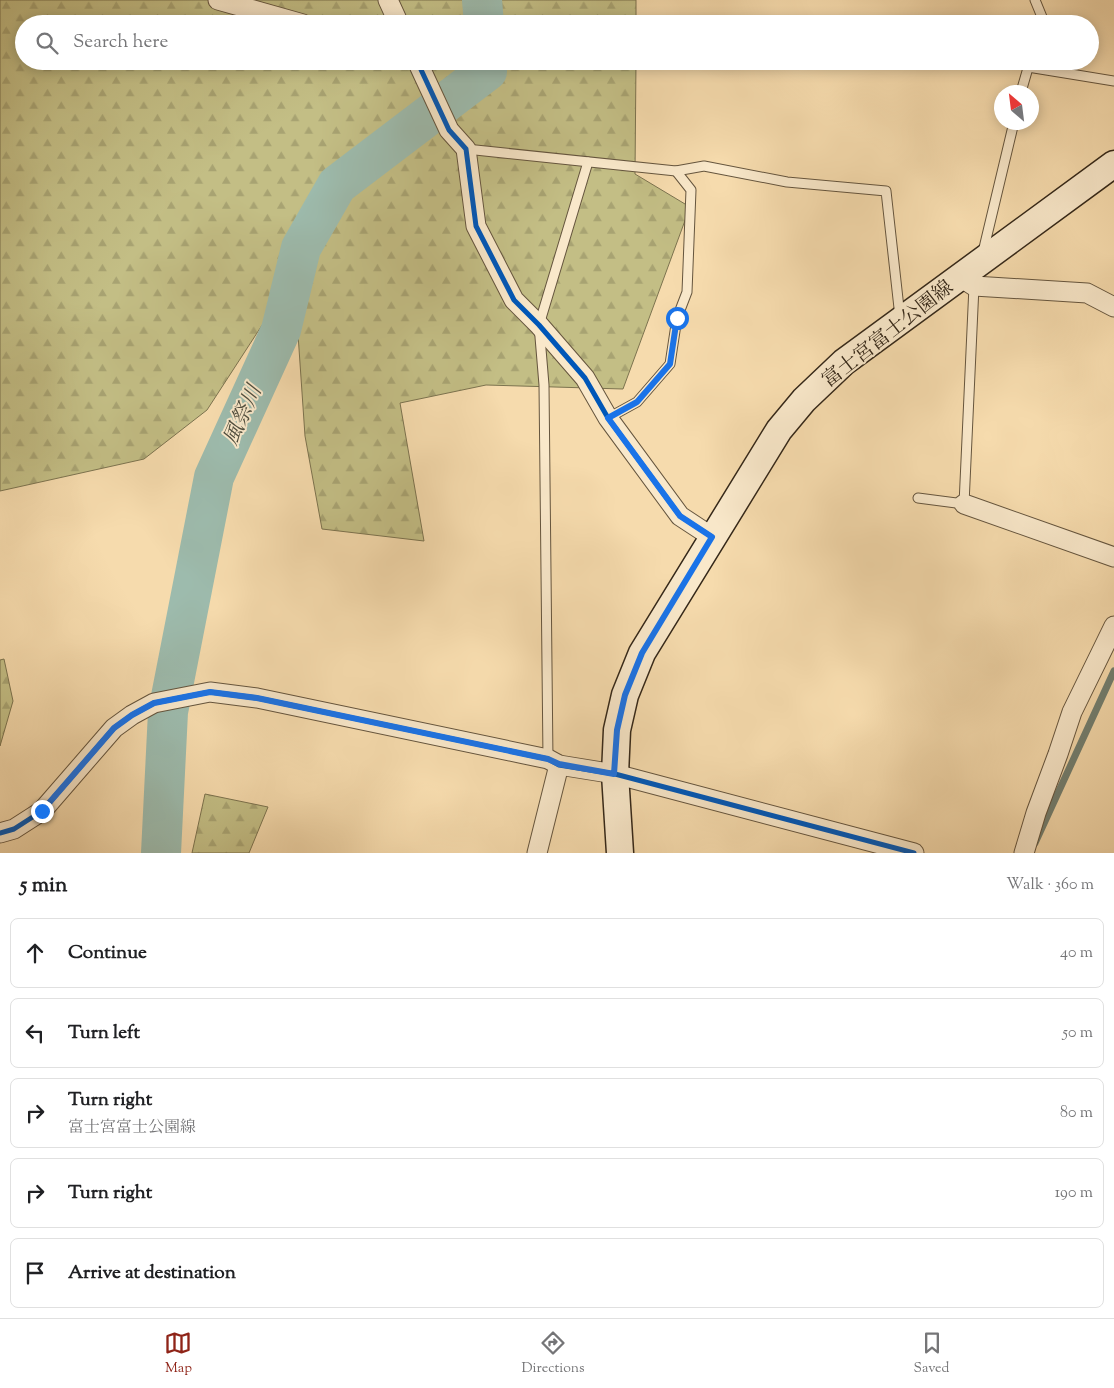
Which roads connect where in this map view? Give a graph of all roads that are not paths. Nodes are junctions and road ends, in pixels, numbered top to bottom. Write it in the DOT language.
graph roads {
  1 [pos="218,0"];
  2 [pos="388,0"];
  3 [pos="1035,0"];
  4 [pos="271,15"];
  5 [pos="395,15"];
  6 [pos="1041,15"];
  7 [pos="421,70"];
  8 [pos="1028,70"];
  9 [pos="1059,70"];
  10 [pos="1114,81"];
  11 [pos="1024,85"];
  12 [pos="1012,130"];
  13 [pos="466,149"];
  14 [pos="588,162"];
  15 [pos="1114,164"];
  16 [pos="676,171"];
  17 [pos="972,275"];
  18 [pos="1114,307"];
  19 [pos="900,320"];
  20 [pos="539,325"];
  21 [pos="608,418"];
  22 [pos="918,498"];
  23 [pos="964,504"];
  24 [pos="712,537"];
  25 [pos="1114,557"];
  26 [pos="1114,626"];
  27 [pos="554,762"];
  28 [pos="614,774"];
  29 [pos="0,834"];
  30 [pos="536,853"];
  31 [pos="620,853"];
  32 [pos="914,853"];
  33 [pos="1024,853"];
  1 -- 4 [label="street"];
  2 -- 5 [label="street"];
  3 -- 6 [label="lane"];
  7 -- 13 [label="street"];
  8 -- 11 [label="lane"];
  9 -- 10 [label="lane"];
  12 -- 17 [label="lane"];
  13 -- 14 [label="lane"];
  13 -- 20 [label="street"];
  14 -- 16 [label="lane"];
  14 -- 20 [label="lane"];
  15 -- 17 [label="main road, 富士宮富士公園線"];
  16 -- 19 [label="lane"];
  16 -- 21 [label="lane"];
  17 -- 18 [label="street"];
  17 -- 19 [label="main road, 富士宮富士公園線"];
  17 -- 23 [label="lane"];
  19 -- 24 [label="main road, 富士宮富士公園線"];
  20 -- 21 [label="street"];
  20 -- 27 [label="lane"];
  21 -- 24 [label="street"];
  22 -- 23 [label="lane"];
  23 -- 25 [label="street"];
  24 -- 28 [label="main road, 富士宮富士公園線"];
  26 -- 33 [label="street"];
  27 -- 28 [label="street"];
  27 -- 29 [label="street"];
  27 -- 30 [label="street"];
  28 -- 31 [label="main road, 富士宮富士公園線"];
  28 -- 32 [label="street"];
}
